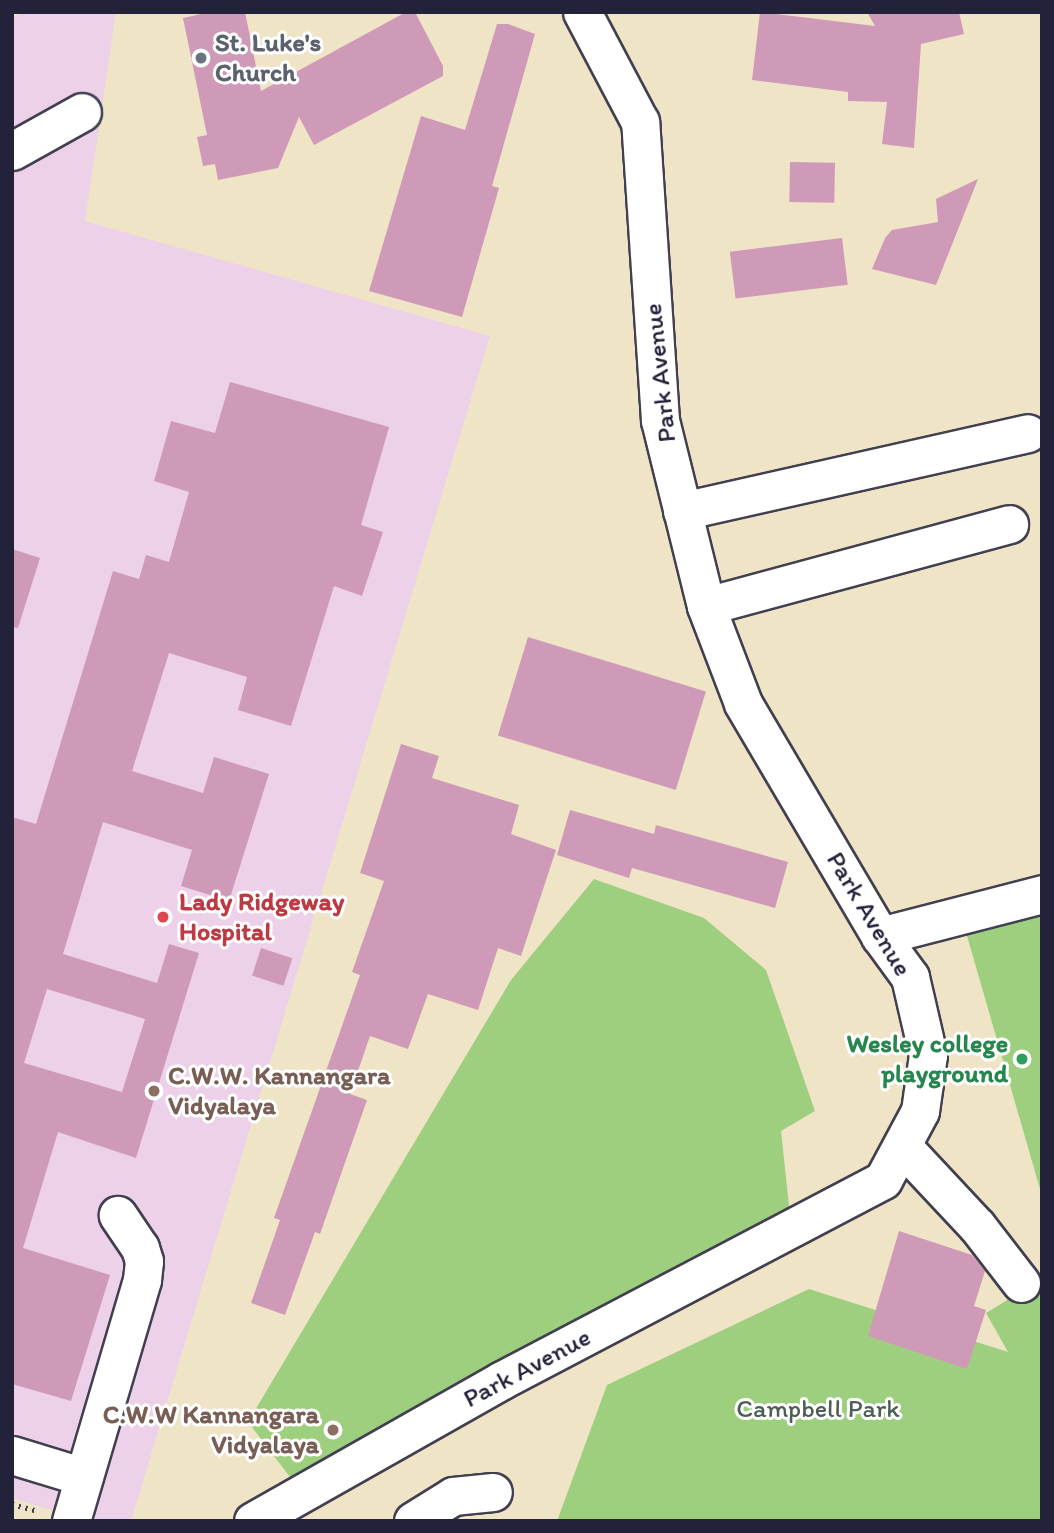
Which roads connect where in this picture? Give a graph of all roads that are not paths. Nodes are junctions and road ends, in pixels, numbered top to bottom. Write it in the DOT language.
graph roads {
  1 [pos="598,21"];
  2 [pos="82,112"];
  3 [pos="12,151"];
  4 [pos="1027,433"];
  5 [pos="682,511"];
  6 [pos="1009,524"];
  7 [pos="706,606"];
  8 [pos="1042,894"];
  9 [pos="880,936"];
  10 [pos="903,1147"];
  11 [pos="118,1215"];
  12 [pos="1021,1283"];
  13 [pos="12,1455"];
  14 [pos="84,1477"];
  15 [pos="493,1492"];
  16 [pos="71,1521"];
  17 [pos="253,1521"];
  18 [pos="413,1521"];
  1 -- 5 [label="street, Park Avenue"];
  2 -- 3 [label="street"];
  4 -- 5 [label="street"];
  5 -- 7 [label="street, Park Avenue"];
  6 -- 7 [label="street"];
  7 -- 9 [label="street, Park Avenue"];
  8 -- 9 [label="street"];
  9 -- 10 [label="street, Park Avenue"];
  10 -- 12 [label="street"];
  10 -- 17 [label="street, Park Avenue"];
  11 -- 14 [label="street"];
  13 -- 14 [label="street"];
  14 -- 16 [label="street"];
  15 -- 18 [label="street"];
}
